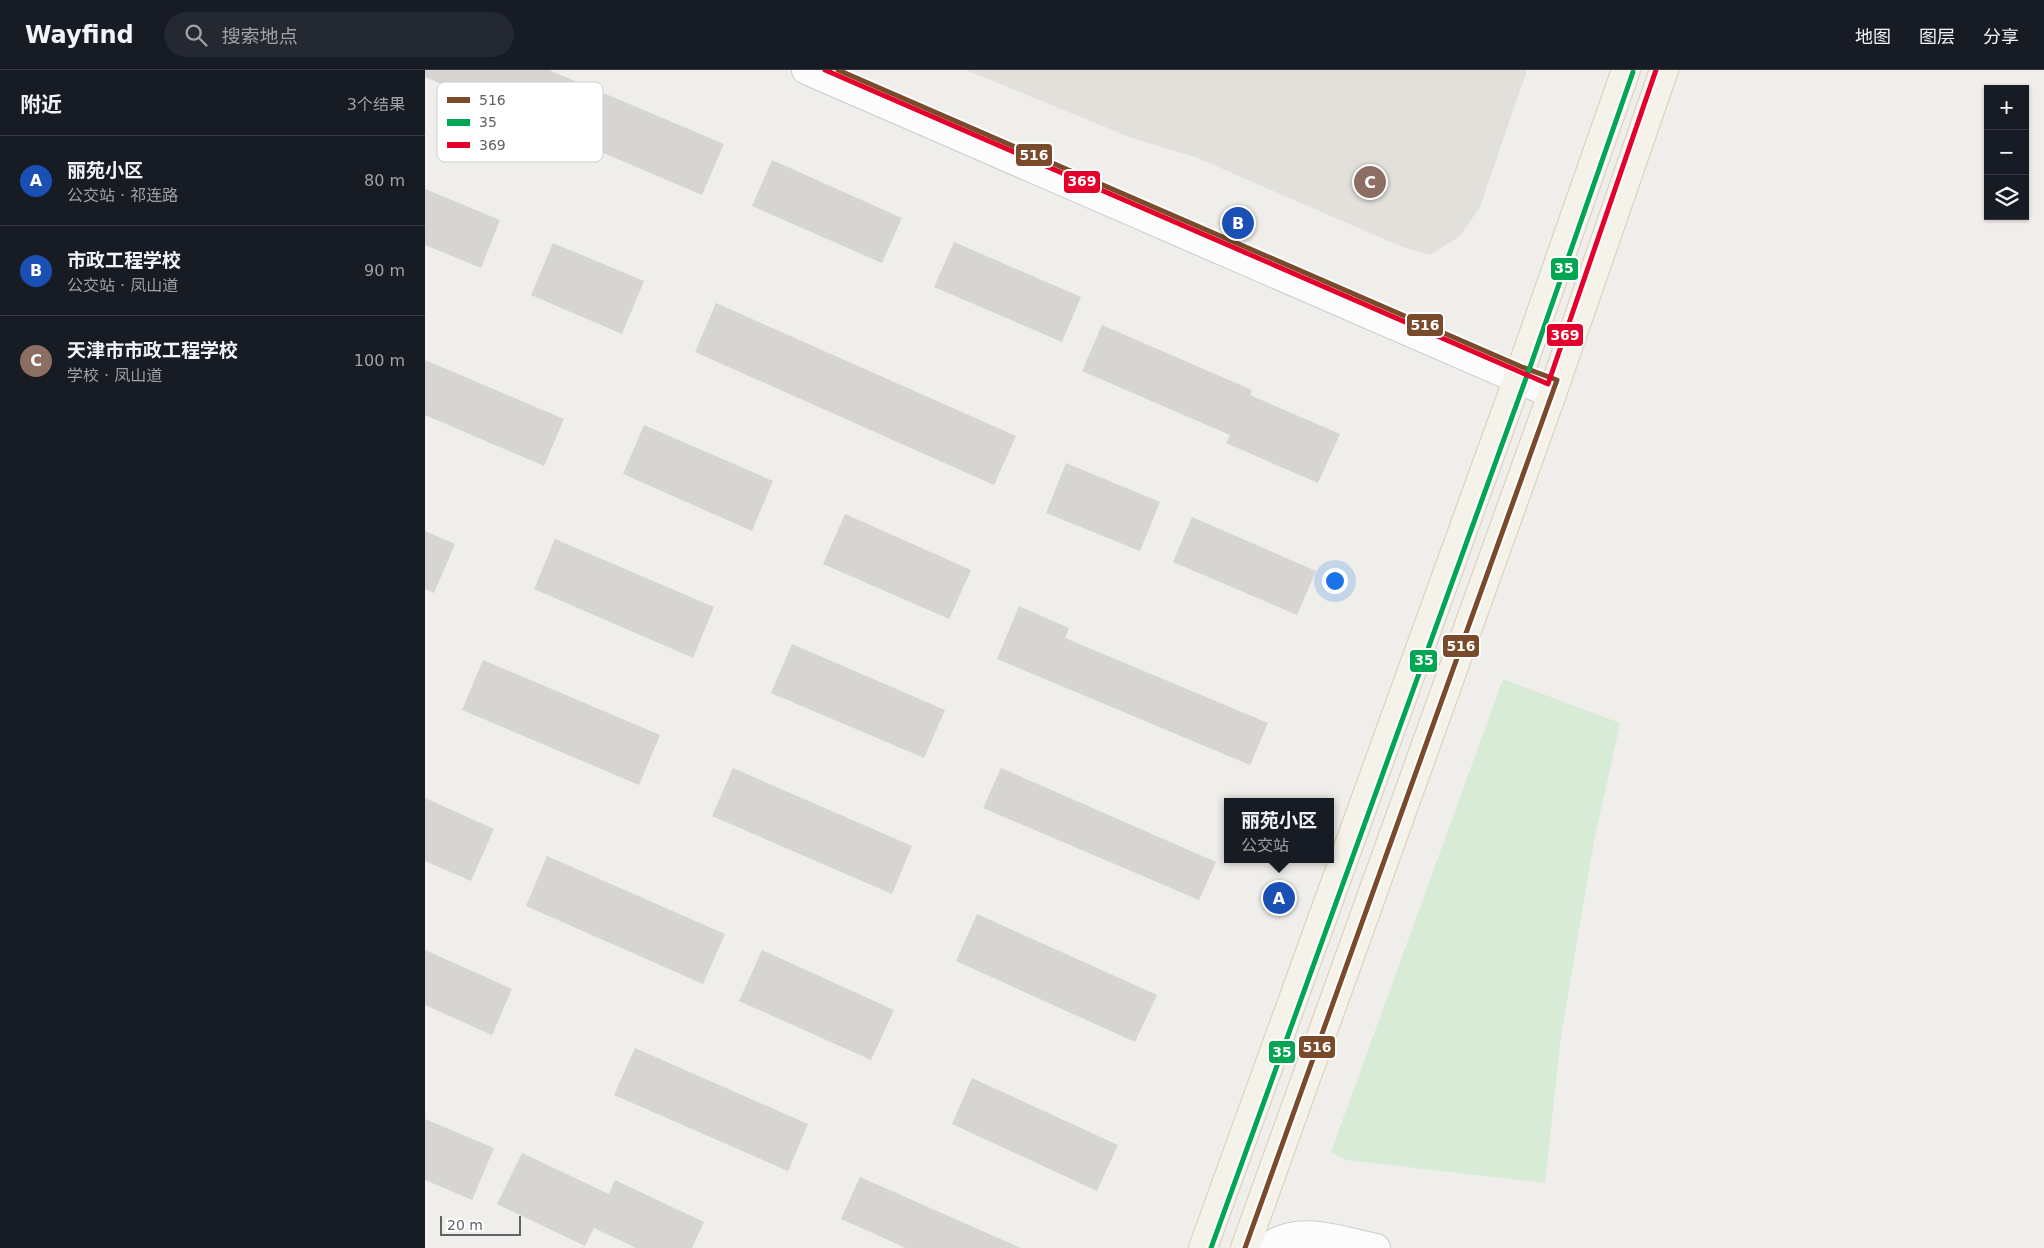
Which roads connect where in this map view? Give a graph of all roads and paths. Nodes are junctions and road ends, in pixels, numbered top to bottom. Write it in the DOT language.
graph roads {
  1 [pos="806,70"];
  2 [pos="839,70"];
  3 [pos="1625,70"];
  4 [pos="1663,70"];
  5 [pos="1519,373"];
  6 [pos="1554,387"];
  7 [pos="1203,1248"];
  8 [pos="1245,1248"];
  9 [pos="1267,1248"];
  10 [pos="1376,1248"];
  1 -- 5 [label="street"];
  2 -- 5 [label="street"];
  3 -- 5 [label="main road"];
  4 -- 6 [label="main road"];
  5 -- 6 [label="street"];
  5 -- 7 [label="main road"];
  6 -- 8 [label="main road"];
  9 -- 10 [label="street"];
}
